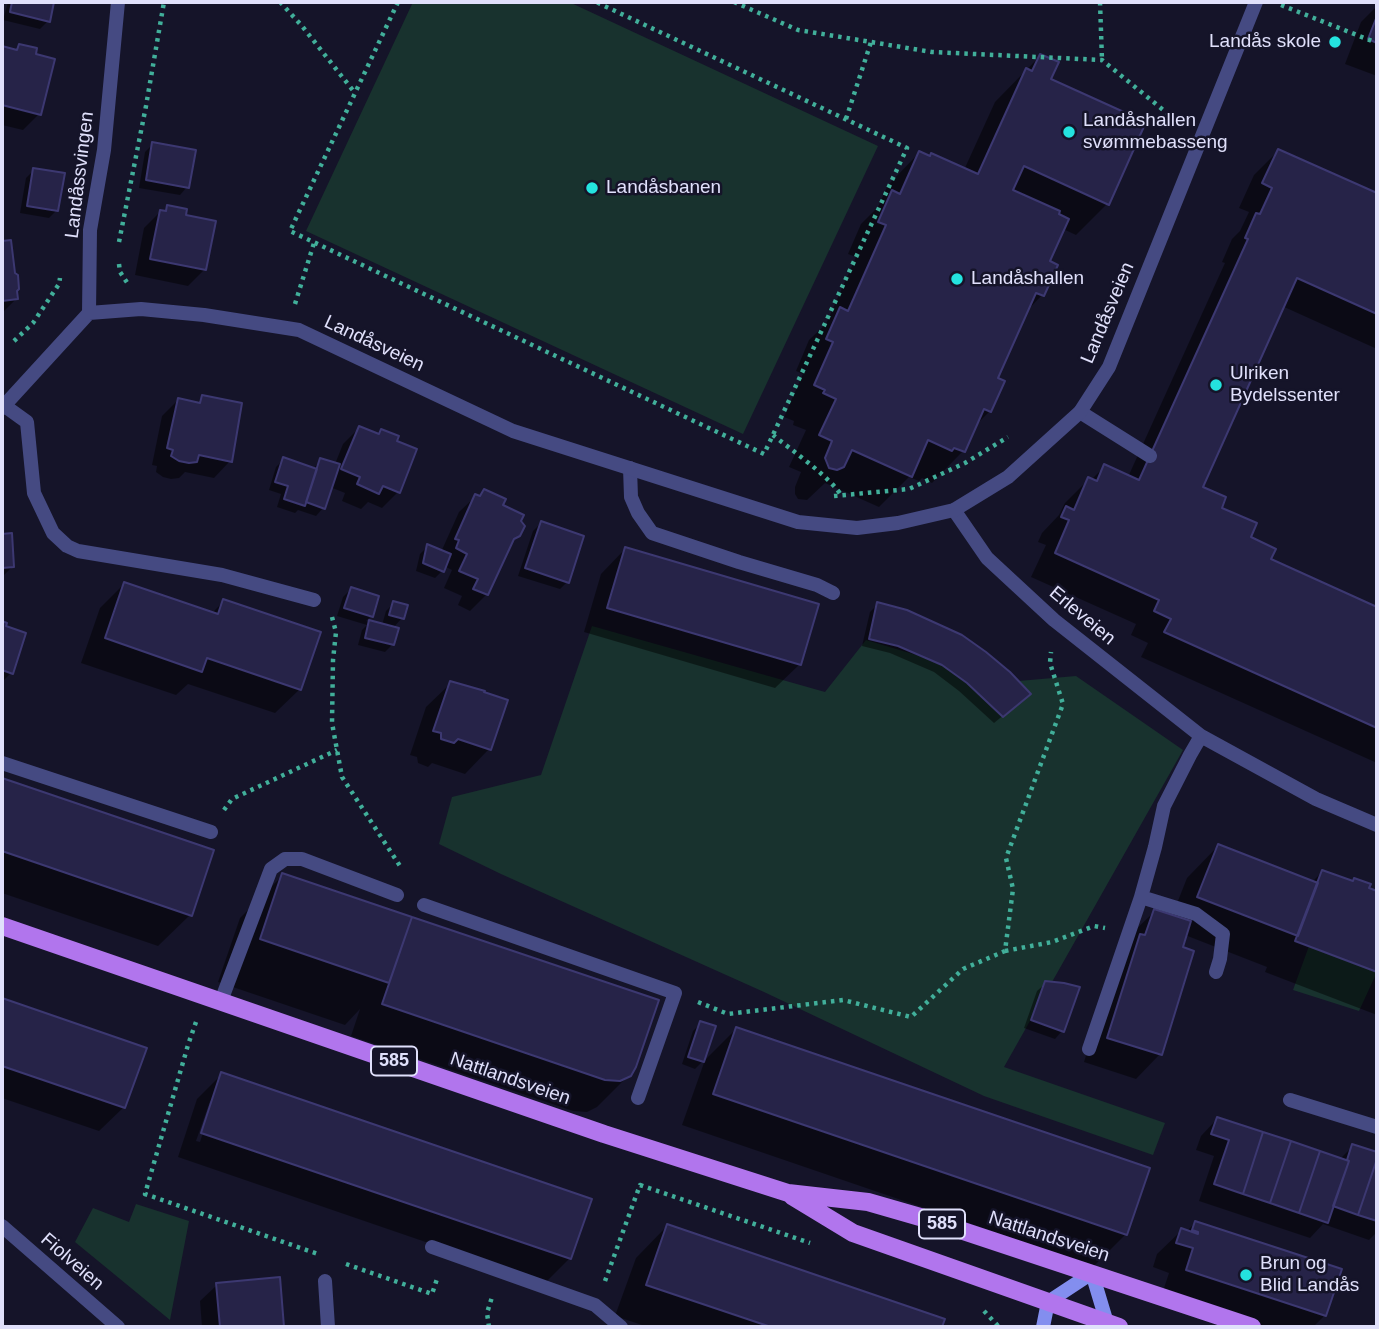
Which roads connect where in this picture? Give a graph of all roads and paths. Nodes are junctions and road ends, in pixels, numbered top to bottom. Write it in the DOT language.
graph roads {
  1 [pos="118,2"];
  2 [pos="164,2"];
  3 [pos="280,2"];
  4 [pos="398,2"];
  5 [pos="596,2"];
  6 [pos="734,2"];
  7 [pos="1100,2"];
  8 [pos="1256,2"];
  9 [pos="1274,2"];
  10 [pos="871,42"];
  11 [pos="1377,43"];
  12 [pos="1101,60"];
  13 [pos="355,94"];
  14 [pos="846,119"];
  15 [pos="1199,139"];
  16 [pos="314,243"];
  17 [pos="118,245"];
  18 [pos="119,259"];
  19 [pos="136,288"];
  20 [pos="89,313"];
  21 [pos="288,328"];
  22 [pos="3,405"];
  23 [pos="1080,412"];
  24 [pos="1016,433"];
  25 [pos="773,435"];
  26 [pos="1150,456"];
  27 [pos="630,468"];
  28 [pos="842,495"];
  29 [pos="830,496"];
  30 [pos="954,510"];
  31 [pos="858,528"];
  32 [pos="833,593"];
  33 [pos="314,600"];
  34 [pos="1051,651"];
  35 [pos="1201,736"];
  36 [pos="337,750"];
  37 [pos="2,763"];
  38 [pos="1377,825"];
  39 [pos="211,832"];
  40 [pos="403,870"];
  41 [pos="397,895"];
  42 [pos="1141,897"];
  43 [pos="424,905"];
  44 [pos="2,926"];
  45 [pos="1128,934"];
  46 [pos="1005,951"];
  47 [pos="1216,972"];
  48 [pos="675,993"];
  49 [pos="221,1002"];
  50 [pos="190,1038"];
  51 [pos="1089,1049"];
  52 [pos="638,1098"];
  53 [pos="1290,1100"];
  54 [pos="1377,1127"];
  55 [pos="640,1185"];
  56 [pos="788,1193"];
  57 [pos="2,1226"];
  58 [pos="432,1247"];
  59 [pos="447,1252"];
  60 [pos="616,1253"];
  61 [pos="330,1258"];
  62 [pos="343,1263"];
  63 [pos="1092,1273"];
  64 [pos="325,1281"];
  65 [pos="1048,1302"];
  66 [pos="1110,1326"];
  67 [pos="118,1327"];
  68 [pos="328,1327"];
  69 [pos="621,1327"];
  70 [pos="1043,1327"];
  71 [pos="1252,1327"];
  1 -- 20 [label="street, Landåssvingen"];
  2 -- 17 [label="path"];
  3 -- 13 [label="path"];
  4 -- 13 [label="path"];
  5 -- 14 [label="path"];
  6 -- 10 [label="path"];
  7 -- 12 [label="path"];
  8 -- 15 [label="street, Landåsveien"];
  9 -- 11 [label="path"];
  10 -- 12 [label="path"];
  10 -- 14 [label="path"];
  12 -- 15 [label="path"];
  13 -- 16 [label="path"];
  14 -- 25 [label="path"];
  15 -- 23 [label="street, Landåsveien"];
  16 -- 21 [label="path"];
  16 -- 25 [label="path"];
  18 -- 19 [label="path"];
  20 -- 21 [label="street, Landåsveien"];
  20 -- 22 [label="street"];
  21 -- 27 [label="street, Landåsveien"];
  22 -- 33 [label="street"];
  23 -- 26 [label="street"];
  23 -- 30 [label="street, Landåsveien"];
  24 -- 28 [label="path"];
  25 -- 28 [label="path"];
  27 -- 31 [label="street, Landåsveien"];
  27 -- 32 [label="street"];
  28 -- 29 [label="path"];
  28 -- 31 [label="path"];
  30 -- 31 [label="street, Landåsveien"];
  30 -- 35 [label="street, Erleveien"];
  33 -- 36 [label="path"];
  34 -- 46 [label="path"];
  35 -- 38 [label="street, Erleveien"];
  35 -- 42 [label="street"];
  36 -- 39 [label="path"];
  36 -- 40 [label="path"];
  37 -- 39 [label="street"];
  41 -- 49 [label="street"];
  42 -- 45 [label="street"];
  42 -- 47 [label="street"];
  43 -- 48 [label="street"];
  44 -- 49 [label="main road, Nattlandsveien / 585"];
  45 -- 46 [label="path"];
  45 -- 51 [label="street"];
  46 -- 48 [label="path"];
  48 -- 52 [label="street"];
  49 -- 56 [label="main road, Nattlandsveien / 585"];
  50 -- 61 [label="path"];
  53 -- 54 [label="street"];
  55 -- 60 [label="path"];
  56 -- 63 [label="main road, Nattlandsveien / 585"];
  56 -- 65 [label="main road, Nattlandsveien / 585"];
  57 -- 67 [label="street, Fiolveien"];
  58 -- 59 [label="street"];
  59 -- 62 [label="path"];
  59 -- 69 [label="street"];
  63 -- 65 [label="main road"];
  63 -- 66 [label="main road"];
  63 -- 71 [label="main road, Nattlandsveien / 585"];
  64 -- 68 [label="street"];
  65 -- 66 [label="main road, Nattlandsveien / 585"];
  65 -- 70 [label="main road"];
}
